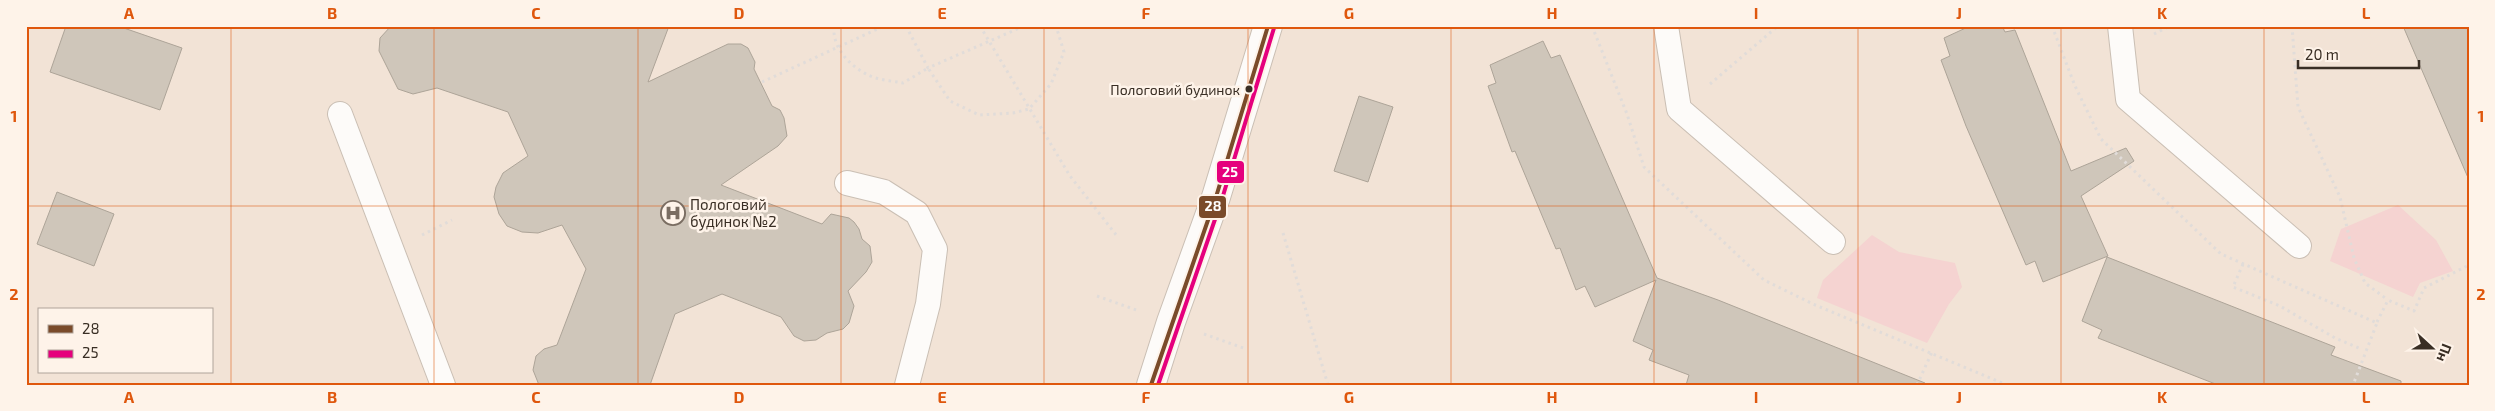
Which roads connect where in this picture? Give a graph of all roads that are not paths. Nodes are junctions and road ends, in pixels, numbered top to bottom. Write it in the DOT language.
graph roads {
  1 [pos="1268,26"];
  2 [pos="1666,26"];
  3 [pos="2120,26"];
  4 [pos="340,114"];
  5 [pos="846,184"];
  6 [pos="1833,242"];
  7 [pos="2299,246"];
  8 [pos="444,385"];
  9 [pos="906,385"];
  10 [pos="1151,385"];
  1 -- 10 [label="street"];
  2 -- 6 [label="lane"];
  3 -- 7 [label="lane"];
  4 -- 8 [label="lane"];
  5 -- 9 [label="lane"];
}
